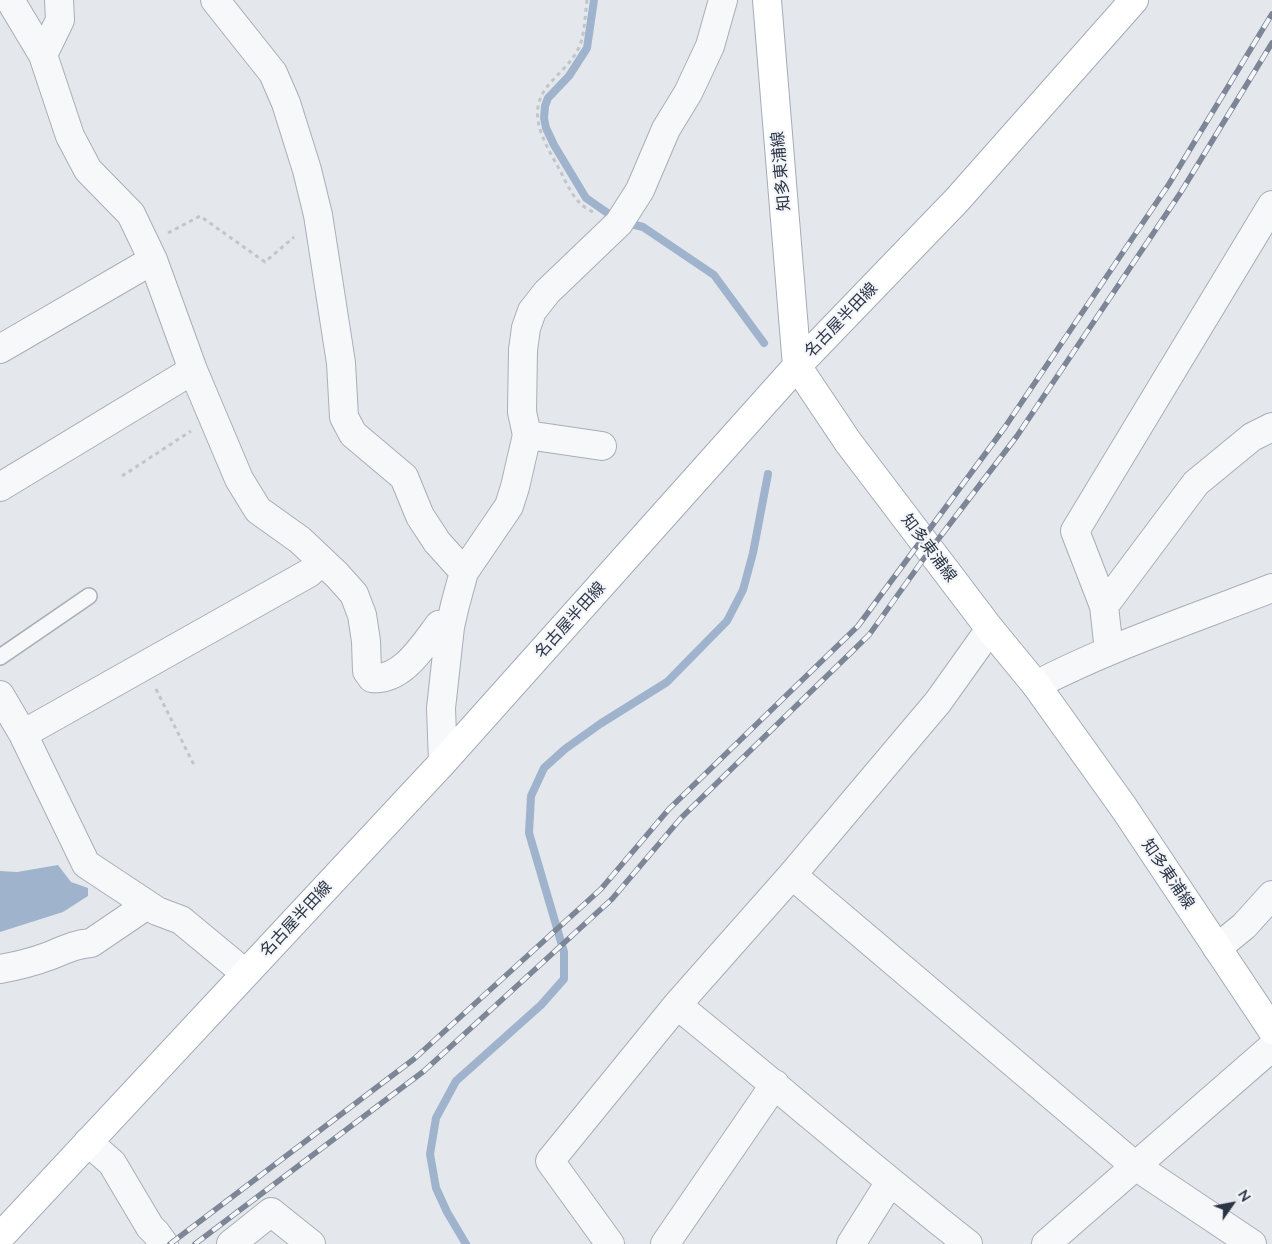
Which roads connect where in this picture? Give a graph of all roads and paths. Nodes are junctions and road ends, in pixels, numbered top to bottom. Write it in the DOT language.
graph roads {
  1 [pos="59,0"];
  2 [pos="215,0"];
  3 [pos="587,0"];
  4 [pos="723,0"];
  5 [pos="768,0"];
  6 [pos="1134,0"];
  7 [pos="7,5"];
  8 [pos="43,55"];
  9 [pos="1272,206"];
  10 [pos="318,220"];
  11 [pos="615,227"];
  12 [pos="149,252"];
  13 [pos="0,349"];
  14 [pos="797,366"];
  15 [pos="193,370"];
  16 [pos="213,416"];
  17 [pos="1272,427"];
  18 [pos="527,436"];
  19 [pos="602,446"];
  20 [pos="122,476"];
  21 [pos="0,487"];
  22 [pos="322,561"];
  23 [pos="464,572"];
  24 [pos="1272,588"];
  25 [pos="89,596"];
  26 [pos="1104,606"];
  27 [pos="450,627"];
  28 [pos="990,629"];
  29 [pos="1109,651"];
  30 [pos="0,657"];
  31 [pos="145,666"];
  32 [pos="1036,685"];
  33 [pos="0,695"];
  34 [pos="23,734"];
  35 [pos="443,762"];
  36 [pos="194,765"];
  37 [pos="792,875"];
  38 [pos="1272,895"];
  39 [pos="147,905"];
  40 [pos="1217,948"];
  41 [pos="0,968"];
  42 [pos="245,973"];
  43 [pos="677,1005"];
  44 [pos="1272,1030"];
  45 [pos="1272,1047"];
  46 [pos="775,1084"];
  47 [pos="88,1142"];
  48 [pos="1134,1165"];
  49 [pos="890,1182"];
  50 [pos="0,1237"];
  51 [pos="164,1244"];
  52 [pos="231,1244"];
  53 [pos="311,1244"];
  54 [pos="610,1244"];
  55 [pos="666,1244"];
  56 [pos="851,1244"];
  57 [pos="968,1244"];
  58 [pos="1046,1244"];
  59 [pos="1252,1244"];
  1 -- 8 [label="street"];
  2 -- 10 [label="street"];
  3 -- 11 [label="path"];
  4 -- 11 [label="street"];
  5 -- 14 [label="main road, 知多東浦線"];
  6 -- 14 [label="main road, 名古屋半田線"];
  7 -- 8 [label="street"];
  8 -- 12 [label="street"];
  9 -- 26 [label="street"];
  10 -- 12 [label="path"];
  10 -- 23 [label="street"];
  11 -- 18 [label="street"];
  12 -- 13 [label="street"];
  12 -- 15 [label="street"];
  14 -- 28 [label="main road, 知多東浦線"];
  14 -- 35 [label="main road, 名古屋半田線"];
  15 -- 16 [label="street"];
  15 -- 21 [label="street"];
  16 -- 20 [label="path"];
  16 -- 22 [label="street"];
  17 -- 26 [label="street"];
  18 -- 19 [label="street"];
  18 -- 23 [label="street"];
  22 -- 27 [label="street"];
  22 -- 31 [label="street"];
  23 -- 27 [label="street"];
  24 -- 29 [label="street"];
  25 -- 30 [label="lane"];
  26 -- 29 [label="street"];
  27 -- 35 [label="street"];
  28 -- 32 [label="main road, 知多東浦線"];
  28 -- 37 [label="street"];
  29 -- 32 [label="street"];
  31 -- 34 [label="street"];
  31 -- 36 [label="path"];
  32 -- 40 [label="main road, 知多東浦線"];
  33 -- 34 [label="street"];
  34 -- 39 [label="street"];
  35 -- 42 [label="main road, 名古屋半田線"];
  37 -- 43 [label="street"];
  37 -- 48 [label="street"];
  38 -- 40 [label="street"];
  39 -- 41 [label="street"];
  39 -- 42 [label="street"];
  40 -- 44 [label="main road, 知多東浦線"];
  42 -- 47 [label="main road, 名古屋半田線"];
  43 -- 46 [label="street"];
  43 -- 54 [label="street"];
  45 -- 48 [label="street"];
  46 -- 49 [label="street"];
  46 -- 55 [label="street"];
  47 -- 50 [label="main road, 名古屋半田線"];
  47 -- 51 [label="street"];
  48 -- 58 [label="street"];
  48 -- 59 [label="street"];
  49 -- 56 [label="street"];
  49 -- 57 [label="street"];
  52 -- 53 [label="street"];
}
